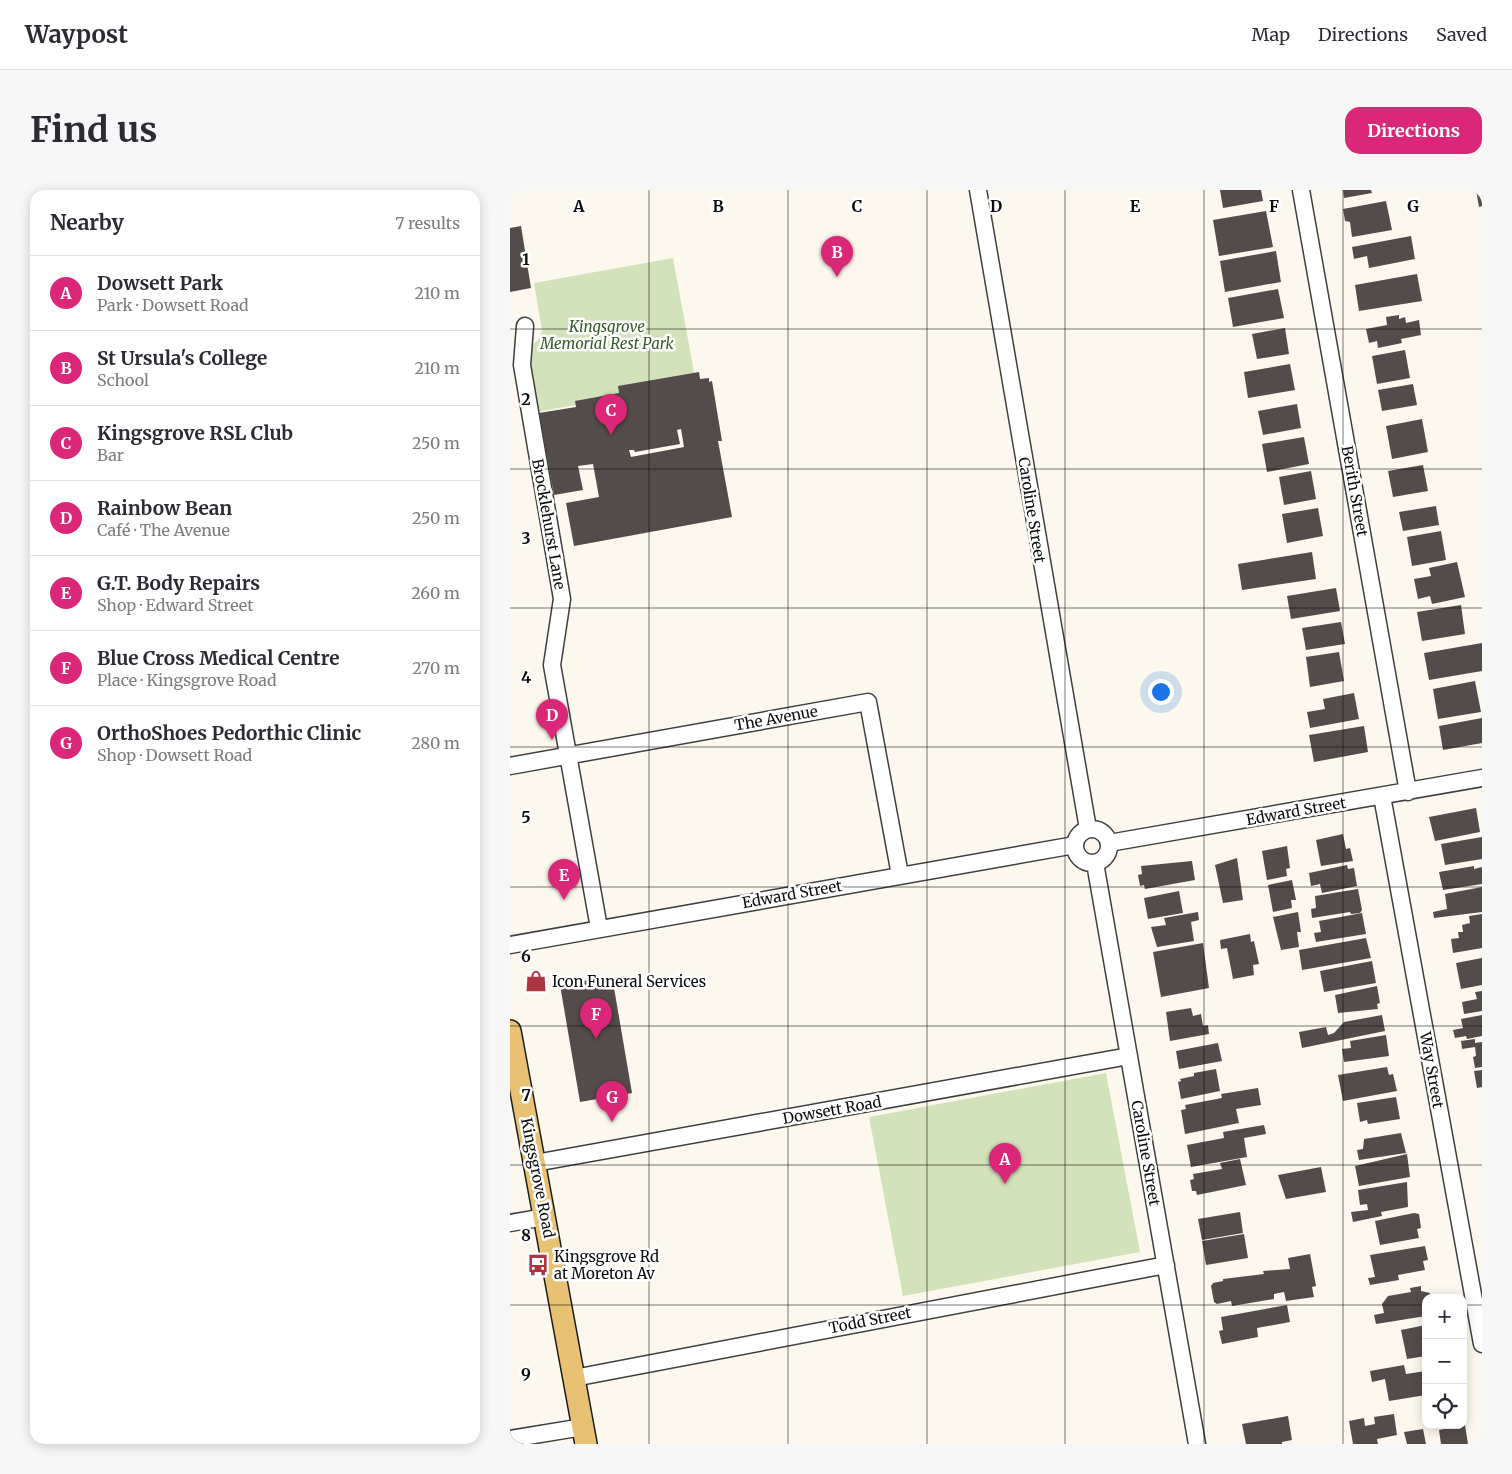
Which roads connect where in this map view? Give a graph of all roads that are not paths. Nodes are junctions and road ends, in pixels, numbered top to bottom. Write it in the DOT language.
graph roads {
  1 [pos="978,190"];
  2 [pos="1301,190"];
  3 [pos="524,326"];
  4 [pos="568,756"];
  5 [pos="510,766"];
  6 [pos="1482,778"];
  7 [pos="1408,792"];
  8 [pos="1382,796"];
  9 [pos="1088,829"];
  10 [pos="1075,844"];
  11 [pos="1109,844"];
  12 [pos="1095,863"];
  13 [pos="900,875"];
  14 [pos="599,928"];
  15 [pos="510,945"];
  16 [pos="510,1031"];
  17 [pos="1129,1056"];
  18 [pos="535,1162"];
  19 [pos="545,1217"];
  20 [pos="510,1223"];
  21 [pos="1166,1265"];
  22 [pos="1482,1344"];
  23 [pos="574,1378"];
  24 [pos="584,1435"];
  25 [pos="510,1440"];
  26 [pos="1197,1444"];
  1 -- 9 [label="street, Caroline Street"];
  2 -- 7 [label="street, Berith Street"];
  3 -- 4 [label="street, Brocklehurst Lane"];
  4 -- 5 [label="street, The Avenue"];
  4 -- 13 [label="street, The Avenue"];
  4 -- 14 [label="street, Brocklehurst Lane"];
  6 -- 7 [label="street, Edward Street"];
  7 -- 8 [label="street, Edward Street"];
  8 -- 11 [label="street, Edward Street"];
  8 -- 22 [label="street, Way Street"];
  9 -- 10 [label="street"];
  9 -- 11 [label="street"];
  10 -- 12 [label="street"];
  10 -- 13 [label="street, Edward Street"];
  11 -- 12 [label="street"];
  12 -- 17 [label="street, Caroline Street"];
  13 -- 14 [label="street, Edward Street"];
  14 -- 15 [label="street, Edward Street"];
  16 -- 18 [label="main road, Kingsgrove Road"];
  17 -- 18 [label="street, Dowsett Road"];
  17 -- 21 [label="street, Caroline Street"];
  18 -- 19 [label="main road, Kingsgrove Road"];
  19 -- 20 [label="street"];
  19 -- 23 [label="main road, Kingsgrove Road"];
  21 -- 23 [label="street, Todd Street"];
  21 -- 26 [label="street, Caroline Street"];
  23 -- 24 [label="main road, Kingsgrove Road"];
  24 -- 25 [label="street"];
}
